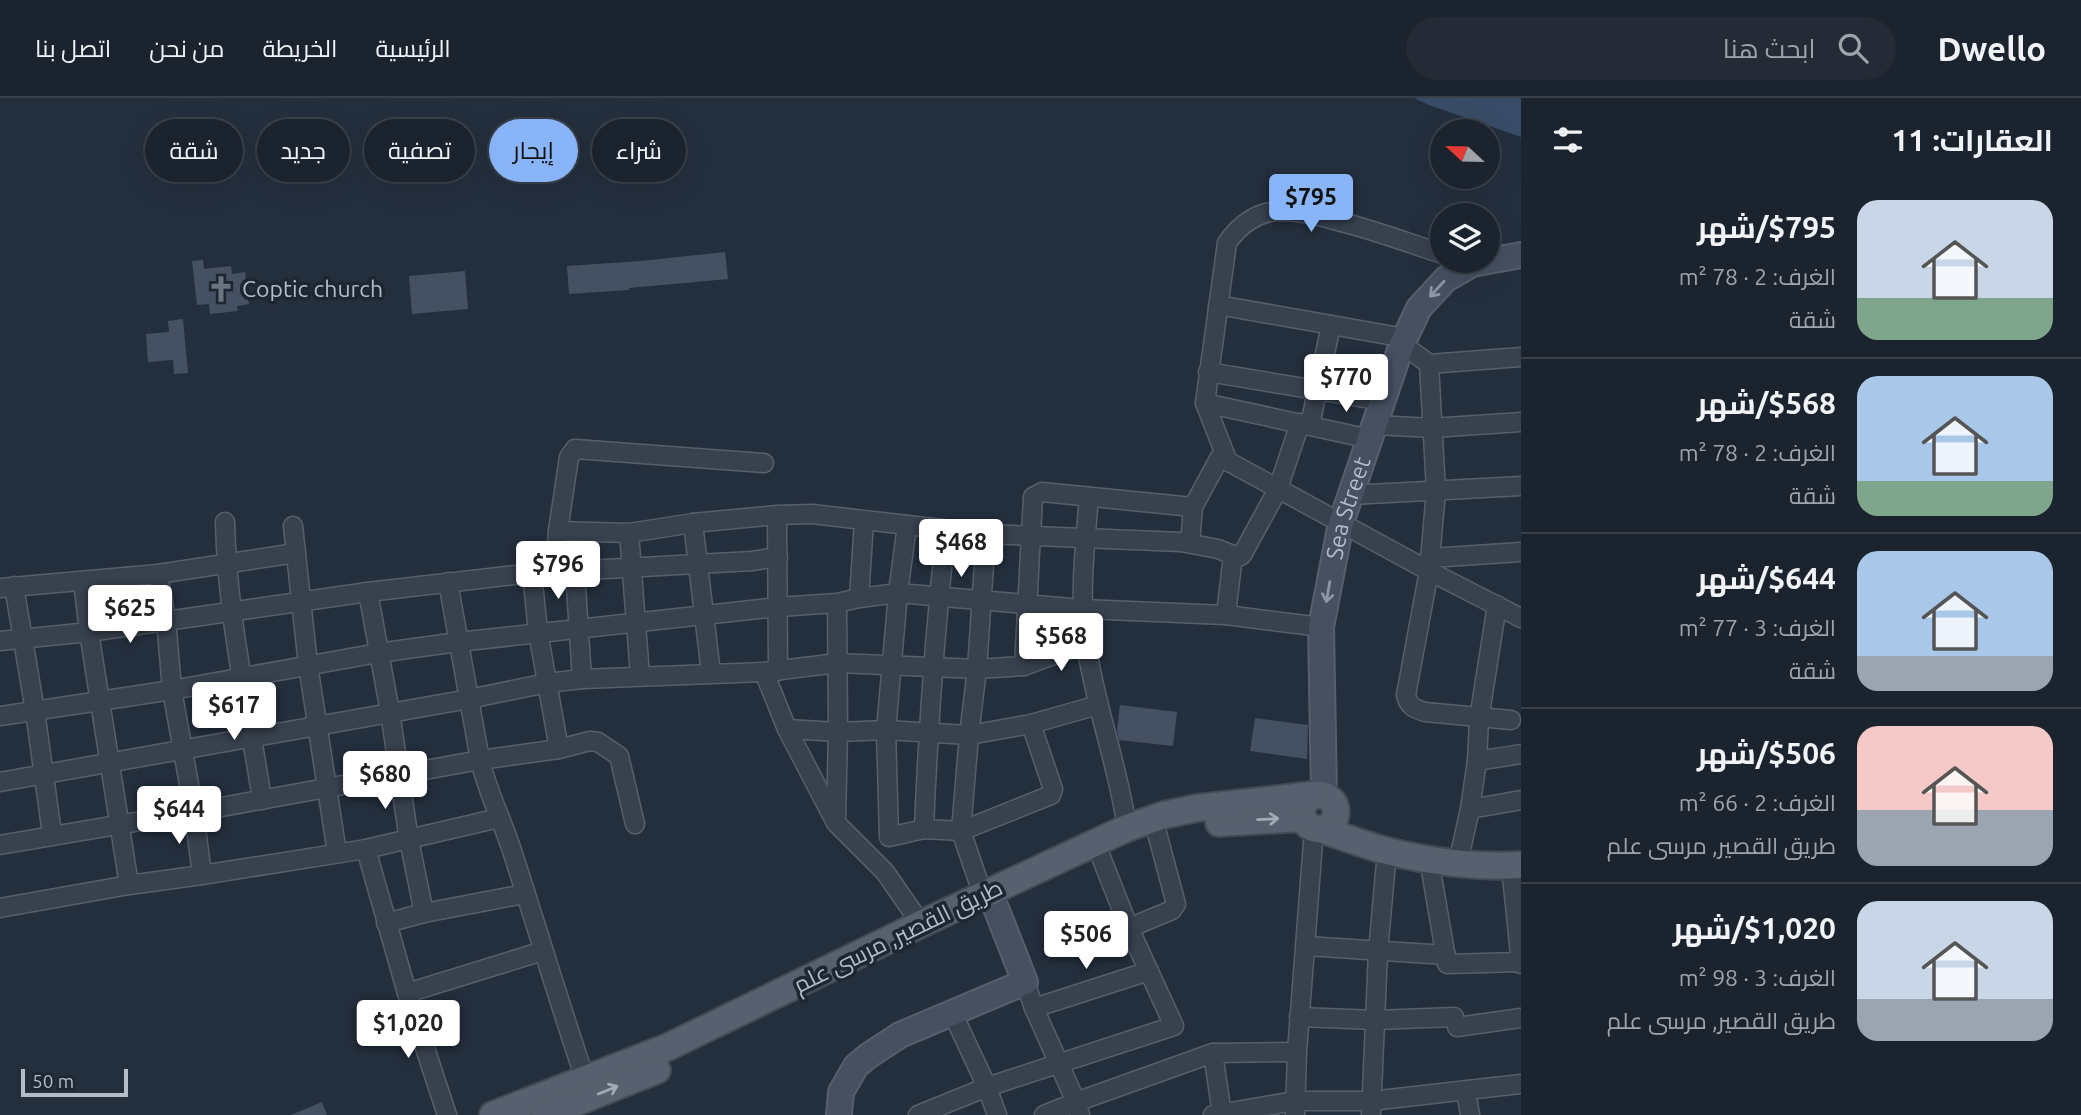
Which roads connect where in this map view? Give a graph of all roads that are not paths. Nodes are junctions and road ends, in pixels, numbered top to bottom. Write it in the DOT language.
graph roads {
  1 [pos="1430,250"];
  2 [pos="1521,255"];
  3 [pos="1500,258"];
  4 [pos="1454,273"];
  5 [pos="1218,305"];
  6 [pos="1331,325"];
  7 [pos="1404,341"];
  8 [pos="1521,357"];
  9 [pos="1429,364"];
  10 [pos="1208,372"];
  11 [pos="1317,390"];
  12 [pos="1382,401"];
  13 [pos="1205,403"];
  14 [pos="1521,422"];
  15 [pos="1305,424"];
  16 [pos="1432,428"];
  17 [pos="1373,432"];
  18 [pos="1228,462"];
  19 [pos="764,463"];
  20 [pos="1521,486"];
  21 [pos="1278,489"];
  22 [pos="1436,491"];
  23 [pos="1352,495"];
  24 [pos="1089,497"];
  25 [pos="1193,507"];
  26 [pos="777,515"];
  27 [pos="864,521"];
  28 [pos="225,522"];
  29 [pos="693,523"];
  30 [pos="1341,523"];
  31 [pos="907,525"];
  32 [pos="293,526"];
  33 [pos="946,530"];
  34 [pos="558,531"];
  35 [pos="629,533"];
  36 [pos="986,534"];
  37 [pos="1031,537"];
  38 [pos="1086,539"];
  39 [pos="1190,543"];
  40 [pos="1521,552"];
  41 [pos="296,553"];
  42 [pos="1233,555"];
  43 [pos="778,556"];
  44 [pos="697,564"];
  45 [pos="226,565"];
  46 [pos="1430,565"];
  47 [pos="631,567"];
  48 [pos="576,571"];
  49 [pos="555,572"];
  50 [pos="532,573"];
  51 [pos="158,574"];
  52 [pos="83,581"];
  53 [pos="448,582"];
  54 [pos="7,587"];
  55 [pos="368,592"];
  56 [pos="898,593"];
  57 [pos="939,597"];
  58 [pos="859,598"];
  59 [pos="981,600"];
  60 [pos="301,603"];
  61 [pos="837,603"];
  62 [pos="1028,605"];
  63 [pos="1497,605"];
  64 [pos="778,607"];
  65 [pos="1083,609"];
  66 [pos="232,612"];
  67 [pos="1226,615"];
  68 [pos="703,616"];
  69 [pos="1521,618"];
  70 [pos="166,619"];
  71 [pos="635,623"];
  72 [pos="1321,627"];
  73 [pos="579,628"];
  74 [pos="89,632"];
  75 [pos="538,632"];
  76 [pos="24,639"];
  77 [pos="0,641"];
  78 [pos="458,642"];
  79 [pos="1086,643"];
  80 [pos="378,653"];
  81 [pos="838,663"];
  82 [pos="892,664"];
  83 [pos="308,665"];
  84 [pos="1024,666"];
  85 [pos="934,667"];
  86 [pos="977,669"];
  87 [pos="771,672"];
  88 [pos="711,673"];
  89 [pos="640,676"];
  90 [pos="242,678"];
  91 [pos="582,679"];
  92 [pos="547,683"];
  93 [pos="172,690"];
  94 [pos="100,699"];
  95 [pos="470,699"];
  96 [pos="1098,705"];
  97 [pos="35,711"];
  98 [pos="390,712"];
  99 [pos="0,716"];
  100 [pos="1479,719"];
  101 [pos="1511,720"];
  102 [pos="1031,724"];
  103 [pos="317,725"];
  104 [pos="787,729"];
  105 [pos="886,730"];
  106 [pos="838,732"];
  107 [pos="928,734"];
  108 [pos="969,735"];
  109 [pos="253,737"];
  110 [pos="559,749"];
  111 [pos="183,751"];
  112 [pos="1521,754"];
  113 [pos="480,760"];
  114 [pos="1477,761"];
  115 [pos="111,764"];
  116 [pos="43,774"];
  117 [pos="398,775"];
  118 [pos="0,782"];
  119 [pos="328,788"];
  120 [pos="262,800"];
  121 [pos="1521,800"];
  122 [pos="1470,809"];
  123 [pos="194,812"];
  124 [pos="1315,813"];
  125 [pos="499,818"];
  126 [pos="120,823"];
  127 [pos="836,823"];
  128 [pos="635,824"];
  129 [pos="1127,828"];
  130 [pos="924,830"];
  131 [pos="961,831"];
  132 [pos="1157,833"];
  133 [pos="52,835"];
  134 [pos="889,836"];
  135 [pos="409,840"];
  136 [pos="0,845"];
  137 [pos="860,845"];
  138 [pos="366,849"];
  139 [pos="1388,851"];
  140 [pos="337,853"];
  141 [pos="1101,857"];
  142 [pos="1429,859"];
  143 [pos="1458,863"];
  144 [pos="1516,865"];
  145 [pos="202,876"];
  146 [pos="130,885"];
  147 [pos="524,894"];
  148 [pos="989,901"];
  149 [pos="0,908"];
  150 [pos="424,913"];
  151 [pos="386,923"];
  152 [pos="921,924"];
  153 [pos="1129,928"];
  154 [pos="1306,946"];
  155 [pos="542,951"];
  156 [pos="1378,952"];
  157 [pos="1446,955"];
  158 [pos="1521,963"];
  159 [pos="1149,971"];
  160 [pos="1025,982"];
  161 [pos="407,993"];
  162 [pos="1034,1008"];
  163 [pos="952,1012"];
  164 [pos="1299,1017"];
  165 [pos="1521,1018"];
  166 [pos="1376,1020"];
  167 [pos="1297,1052"];
  168 [pos="1213,1053"];
  169 [pos="1058,1065"];
  170 [pos="1521,1084"];
  171 [pos="987,1087"];
  172 [pos="1466,1091"];
  173 [pos="577,1095"];
  174 [pos="1078,1108"];
  175 [pos="1295,1108"];
  176 [pos="1371,1108"];
  177 [pos="1219,1114"];
  178 [pos="447,1115"];
  179 [pos="493,1115"];
  180 [pos="545,1115"];
  181 [pos="838,1115"];
  182 [pos="918,1115"];
  183 [pos="997,1115"];
  184 [pos="1044,1115"];
  185 [pos="1470,1115"];
  1 -- 5 [label="street"];
  2 -- 3 [label="street, Sea Street"];
  4 -- 7 [label="street, Sea Street, one-way"];
  5 -- 6 [label="street"];
  5 -- 10 [label="street"];
  6 -- 7 [label="street"];
  6 -- 11 [label="street"];
  7 -- 9 [label="street"];
  7 -- 12 [label="street, Sea Street"];
  8 -- 9 [label="street"];
  9 -- 16 [label="street"];
  10 -- 11 [label="street"];
  10 -- 13 [label="street"];
  11 -- 12 [label="street"];
  11 -- 15 [label="street"];
  12 -- 17 [label="street, Sea Street"];
  13 -- 15 [label="street"];
  13 -- 18 [label="street"];
  14 -- 16 [label="street"];
  15 -- 17 [label="street"];
  15 -- 21 [label="street"];
  16 -- 17 [label="street"];
  16 -- 22 [label="street"];
  17 -- 23 [label="street, Sea Street"];
  18 -- 21 [label="street"];
  18 -- 25 [label="street"];
  19 -- 34 [label="street"];
  20 -- 22 [label="street"];
  21 -- 30 [label="street"];
  21 -- 42 [label="street"];
  22 -- 23 [label="street"];
  22 -- 46 [label="street"];
  23 -- 30 [label="street, Sea Street"];
  24 -- 25 [label="street"];
  24 -- 37 [label="street"];
  24 -- 38 [label="street"];
  25 -- 39 [label="street"];
  26 -- 27 [label="street"];
  26 -- 29 [label="street"];
  26 -- 43 [label="street"];
  27 -- 31 [label="street"];
  27 -- 58 [label="street"];
  28 -- 45 [label="street"];
  29 -- 35 [label="street"];
  29 -- 44 [label="street"];
  30 -- 46 [label="street"];
  30 -- 72 [label="street, Sea Street, one-way"];
  31 -- 33 [label="street"];
  31 -- 56 [label="street"];
  32 -- 41 [label="street"];
  33 -- 36 [label="street"];
  33 -- 57 [label="street"];
  34 -- 35 [label="street"];
  34 -- 49 [label="street"];
  35 -- 47 [label="street"];
  36 -- 37 [label="street"];
  36 -- 59 [label="street"];
  37 -- 38 [label="street"];
  37 -- 62 [label="street"];
  38 -- 39 [label="street"];
  38 -- 65 [label="street"];
  39 -- 42 [label="street"];
  40 -- 46 [label="street"];
  41 -- 45 [label="street"];
  41 -- 60 [label="street"];
  42 -- 67 [label="street"];
  43 -- 44 [label="street"];
  43 -- 64 [label="street"];
  44 -- 47 [label="street"];
  44 -- 68 [label="street"];
  45 -- 51 [label="street"];
  45 -- 66 [label="street"];
  46 -- 63 [label="street"];
  46 -- 100 [label="street"];
  47 -- 48 [label="street"];
  47 -- 71 [label="street"];
  48 -- 49 [label="street"];
  48 -- 73 [label="street"];
  49 -- 50 [label="street"];
  50 -- 53 [label="street"];
  50 -- 75 [label="street"];
  51 -- 52 [label="street"];
  51 -- 70 [label="street"];
  52 -- 54 [label="street"];
  52 -- 74 [label="street"];
  53 -- 55 [label="street"];
  53 -- 78 [label="street"];
  54 -- 76 [label="street"];
  55 -- 60 [label="street"];
  55 -- 80 [label="street"];
  56 -- 57 [label="street"];
  56 -- 58 [label="street"];
  56 -- 82 [label="street"];
  57 -- 59 [label="street"];
  57 -- 85 [label="street"];
  58 -- 61 [label="street"];
  59 -- 62 [label="street"];
  59 -- 86 [label="street"];
  60 -- 66 [label="street"];
  60 -- 83 [label="street"];
  61 -- 64 [label="street"];
  61 -- 81 [label="street"];
  62 -- 65 [label="street"];
  62 -- 84 [label="street"];
  63 -- 69 [label="street"];
  63 -- 100 [label="street"];
  64 -- 68 [label="street"];
  64 -- 87 [label="street"];
  65 -- 67 [label="street"];
  65 -- 79 [label="street"];
  66 -- 70 [label="street"];
  66 -- 90 [label="street"];
  67 -- 72 [label="street"];
  68 -- 71 [label="street"];
  68 -- 88 [label="street"];
  70 -- 74 [label="street"];
  70 -- 93 [label="street"];
  71 -- 73 [label="street"];
  71 -- 89 [label="street"];
  72 -- 124 [label="street, Sea Street"];
  73 -- 75 [label="street"];
  73 -- 91 [label="street"];
  74 -- 76 [label="street"];
  74 -- 94 [label="street"];
  75 -- 78 [label="street"];
  75 -- 92 [label="street"];
  76 -- 77 [label="street"];
  76 -- 97 [label="street"];
  78 -- 80 [label="street"];
  78 -- 95 [label="street"];
  79 -- 84 [label="street"];
  79 -- 96 [label="street"];
  80 -- 83 [label="street"];
  80 -- 98 [label="street"];
  81 -- 82 [label="street"];
  81 -- 87 [label="street"];
  81 -- 106 [label="street"];
  82 -- 85 [label="street"];
  82 -- 105 [label="street"];
  83 -- 90 [label="street"];
  83 -- 103 [label="street"];
  84 -- 86 [label="street"];
  85 -- 86 [label="street"];
  85 -- 107 [label="street"];
  86 -- 108 [label="street"];
  87 -- 88 [label="street"];
  87 -- 104 [label="street"];
  88 -- 89 [label="street"];
  89 -- 91 [label="street"];
  90 -- 93 [label="street"];
  90 -- 109 [label="street"];
  91 -- 92 [label="street"];
  92 -- 95 [label="street"];
  92 -- 110 [label="street"];
  93 -- 94 [label="street"];
  93 -- 111 [label="street"];
  94 -- 97 [label="street"];
  94 -- 115 [label="street"];
  95 -- 98 [label="street"];
  95 -- 113 [label="street"];
  96 -- 102 [label="street"];
  96 -- 129 [label="street"];
  97 -- 99 [label="street"];
  97 -- 116 [label="street"];
  98 -- 103 [label="street"];
  98 -- 117 [label="street"];
  100 -- 101 [label="street"];
  100 -- 114 [label="street"];
  102 -- 108 [label="street"];
  102 -- 131 [label="street"];
  103 -- 109 [label="street"];
  103 -- 119 [label="street"];
  104 -- 106 [label="street"];
  104 -- 127 [label="street"];
  105 -- 106 [label="street"];
  105 -- 107 [label="street"];
  105 -- 134 [label="street"];
  106 -- 127 [label="street"];
  107 -- 108 [label="street"];
  107 -- 130 [label="street"];
  108 -- 131 [label="street"];
  109 -- 111 [label="street"];
  109 -- 120 [label="street"];
  110 -- 113 [label="street"];
  110 -- 128 [label="street"];
  111 -- 115 [label="street"];
  111 -- 123 [label="street"];
  112 -- 114 [label="street"];
  113 -- 117 [label="street"];
  113 -- 125 [label="street"];
  114 -- 122 [label="street"];
  115 -- 116 [label="street"];
  115 -- 126 [label="street"];
  116 -- 118 [label="street"];
  116 -- 133 [label="street"];
  117 -- 119 [label="street"];
  117 -- 135 [label="street"];
  119 -- 120 [label="street"];
  119 -- 140 [label="street"];
  120 -- 123 [label="street"];
  121 -- 122 [label="street"];
  122 -- 143 [label="street"];
  123 -- 126 [label="street"];
  123 -- 145 [label="street"];
  124 -- 129 [label="main road, طريق القصير, مرسى علم"];
  132 -- 124 [label="main road, طريق القصير, مرسى علم, one-way"];
  124 -- 139 [label="main road, طريق القصير, مرسى علم"];
  124 -- 154 [label="street"];
  125 -- 135 [label="street"];
  125 -- 147 [label="street"];
  126 -- 133 [label="street"];
  126 -- 146 [label="street"];
  127 -- 137 [label="street"];
  129 -- 148 [label="main road, طريق القصير, مرسى علم"];
  130 -- 131 [label="street"];
  130 -- 134 [label="street"];
  131 -- 148 [label="street"];
  132 -- 141 [label="main road, طريق القصير, مرسى علم"];
  132 -- 153 [label="street"];
  133 -- 136 [label="street"];
  134 -- 137 [label="street"];
  135 -- 138 [label="street"];
  135 -- 150 [label="street"];
  137 -- 152 [label="street"];
  138 -- 140 [label="street"];
  138 -- 151 [label="street"];
  139 -- 142 [label="main road, طريق القصير, مرسى علم"];
  139 -- 156 [label="street"];
  140 -- 145 [label="street"];
  141 -- 148 [label="main road, طريق القصير, مرسى علم"];
  141 -- 153 [label="street"];
  142 -- 143 [label="main road, طريق القصير, مرسى علم"];
  142 -- 157 [label="street"];
  143 -- 144 [label="main road, طريق القصير, مرسى علم"];
  144 -- 158 [label="street"];
  145 -- 146 [label="street"];
  146 -- 149 [label="street"];
  147 -- 150 [label="street"];
  147 -- 155 [label="street"];
  148 -- 152 [label="main road, طريق القصير, مرسى علم"];
  148 -- 160 [label="street"];
  173 -- 148 [label="main road, طريق القصير, مرسى علم, one-way"];
  150 -- 151 [label="street"];
  151 -- 161 [label="street"];
  152 -- 173 [label="main road, طريق القصير, مرسى علم"];
  153 -- 159 [label="street"];
  154 -- 156 [label="street"];
  154 -- 164 [label="street"];
  155 -- 161 [label="street"];
  155 -- 173 [label="street"];
  156 -- 157 [label="street"];
  156 -- 166 [label="street"];
  157 -- 158 [label="street"];
  159 -- 162 [label="street"];
  159 -- 169 [label="street"];
  160 -- 162 [label="street"];
  160 -- 163 [label="street"];
  161 -- 178 [label="street"];
  162 -- 169 [label="street"];
  163 -- 171 [label="street"];
  163 -- 181 [label="street"];
  164 -- 166 [label="street"];
  164 -- 167 [label="street"];
  165 -- 166 [label="street"];
  166 -- 176 [label="street"];
  167 -- 168 [label="street"];
  167 -- 175 [label="street"];
  168 -- 174 [label="street"];
  168 -- 177 [label="street"];
  169 -- 171 [label="street"];
  169 -- 174 [label="street"];
  170 -- 172 [label="street"];
  171 -- 182 [label="street"];
  171 -- 183 [label="street"];
  172 -- 176 [label="street"];
  172 -- 185 [label="street"];
  173 -- 179 [label="main road, طريق القصير, مرسى علم"];
  173 -- 180 [label="main road, طريق القصير, مرسى علم"];
  174 -- 184 [label="street"];
  175 -- 176 [label="street"];
  175 -- 177 [label="street"];
}
